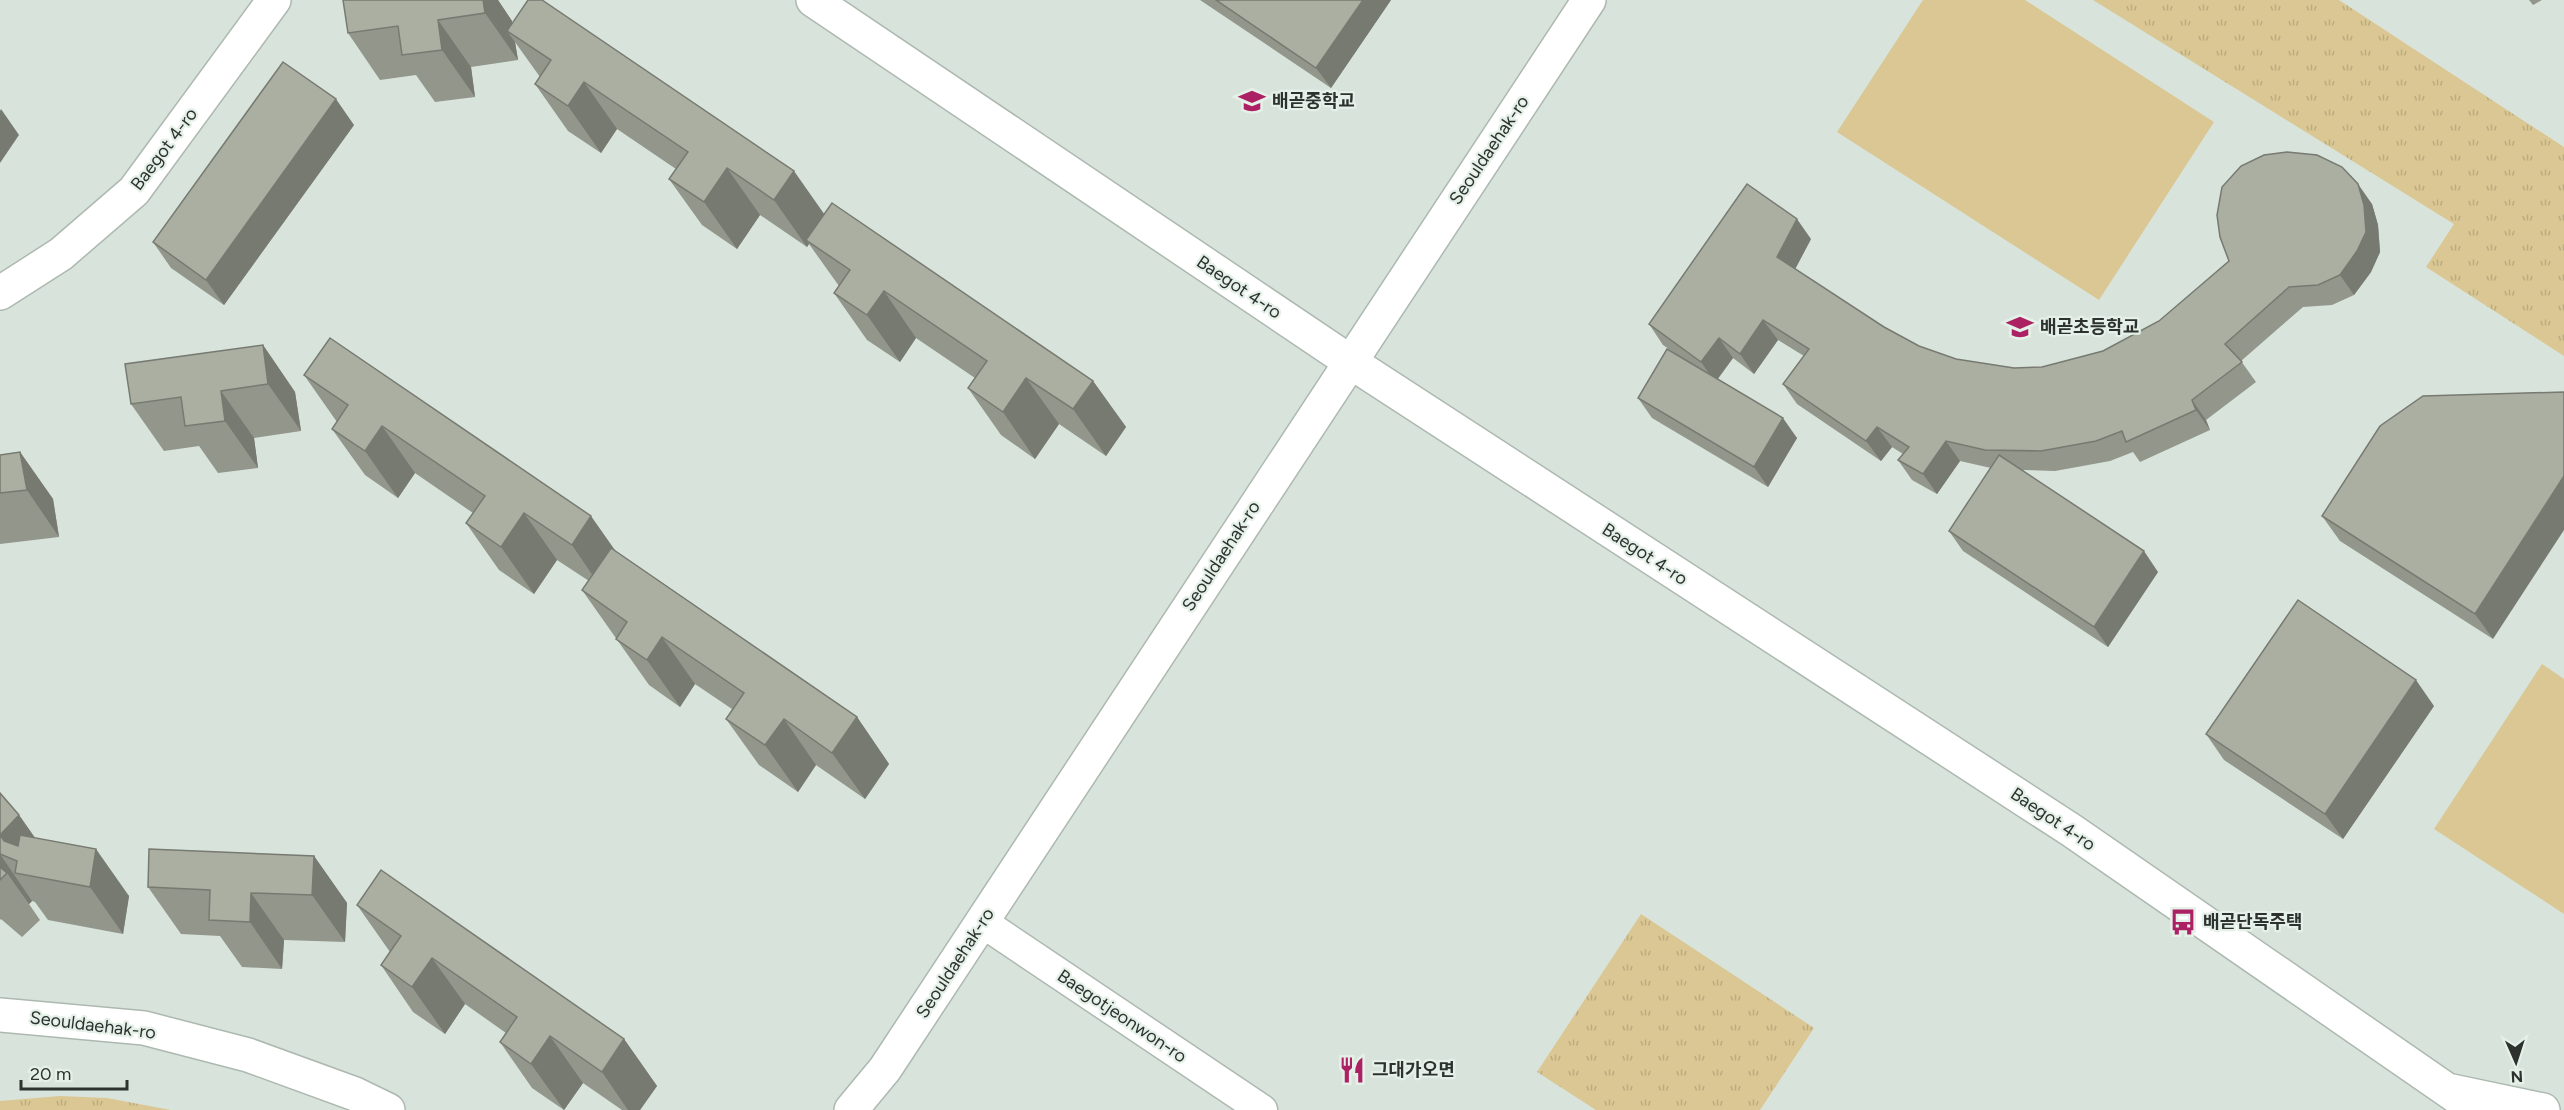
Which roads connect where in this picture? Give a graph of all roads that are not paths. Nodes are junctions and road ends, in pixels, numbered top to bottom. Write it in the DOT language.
graph roads {
  1 [pos="274,0"];
  2 [pos="813,0"];
  3 [pos="1589,0"];
  4 [pos="0,293"];
  5 [pos="1349,361"];
  6 [pos="982,922"];
  7 [pos="0,1015"];
  8 [pos="2452,1100"];
  9 [pos="388,1110"];
  10 [pos="851,1110"];
  11 [pos="1262,1110"];
  12 [pos="2476,1110"];
  13 [pos="2543,1110"];
  1 -- 4 [label="street, Baegot 4-ro"];
  2 -- 5 [label="street, Baegot 4-ro"];
  3 -- 5 [label="street, Seouldaehak-ro"];
  5 -- 6 [label="street, Seouldaehak-ro"];
  5 -- 8 [label="street, Baegot 4-ro"];
  6 -- 10 [label="street, Seouldaehak-ro"];
  6 -- 11 [label="street, Baegotjeonwon-ro"];
  7 -- 9 [label="street, Seouldaehak-ro"];
  8 -- 12 [label="street, Baegot 4-ro"];
  8 -- 13 [label="street"];
}
